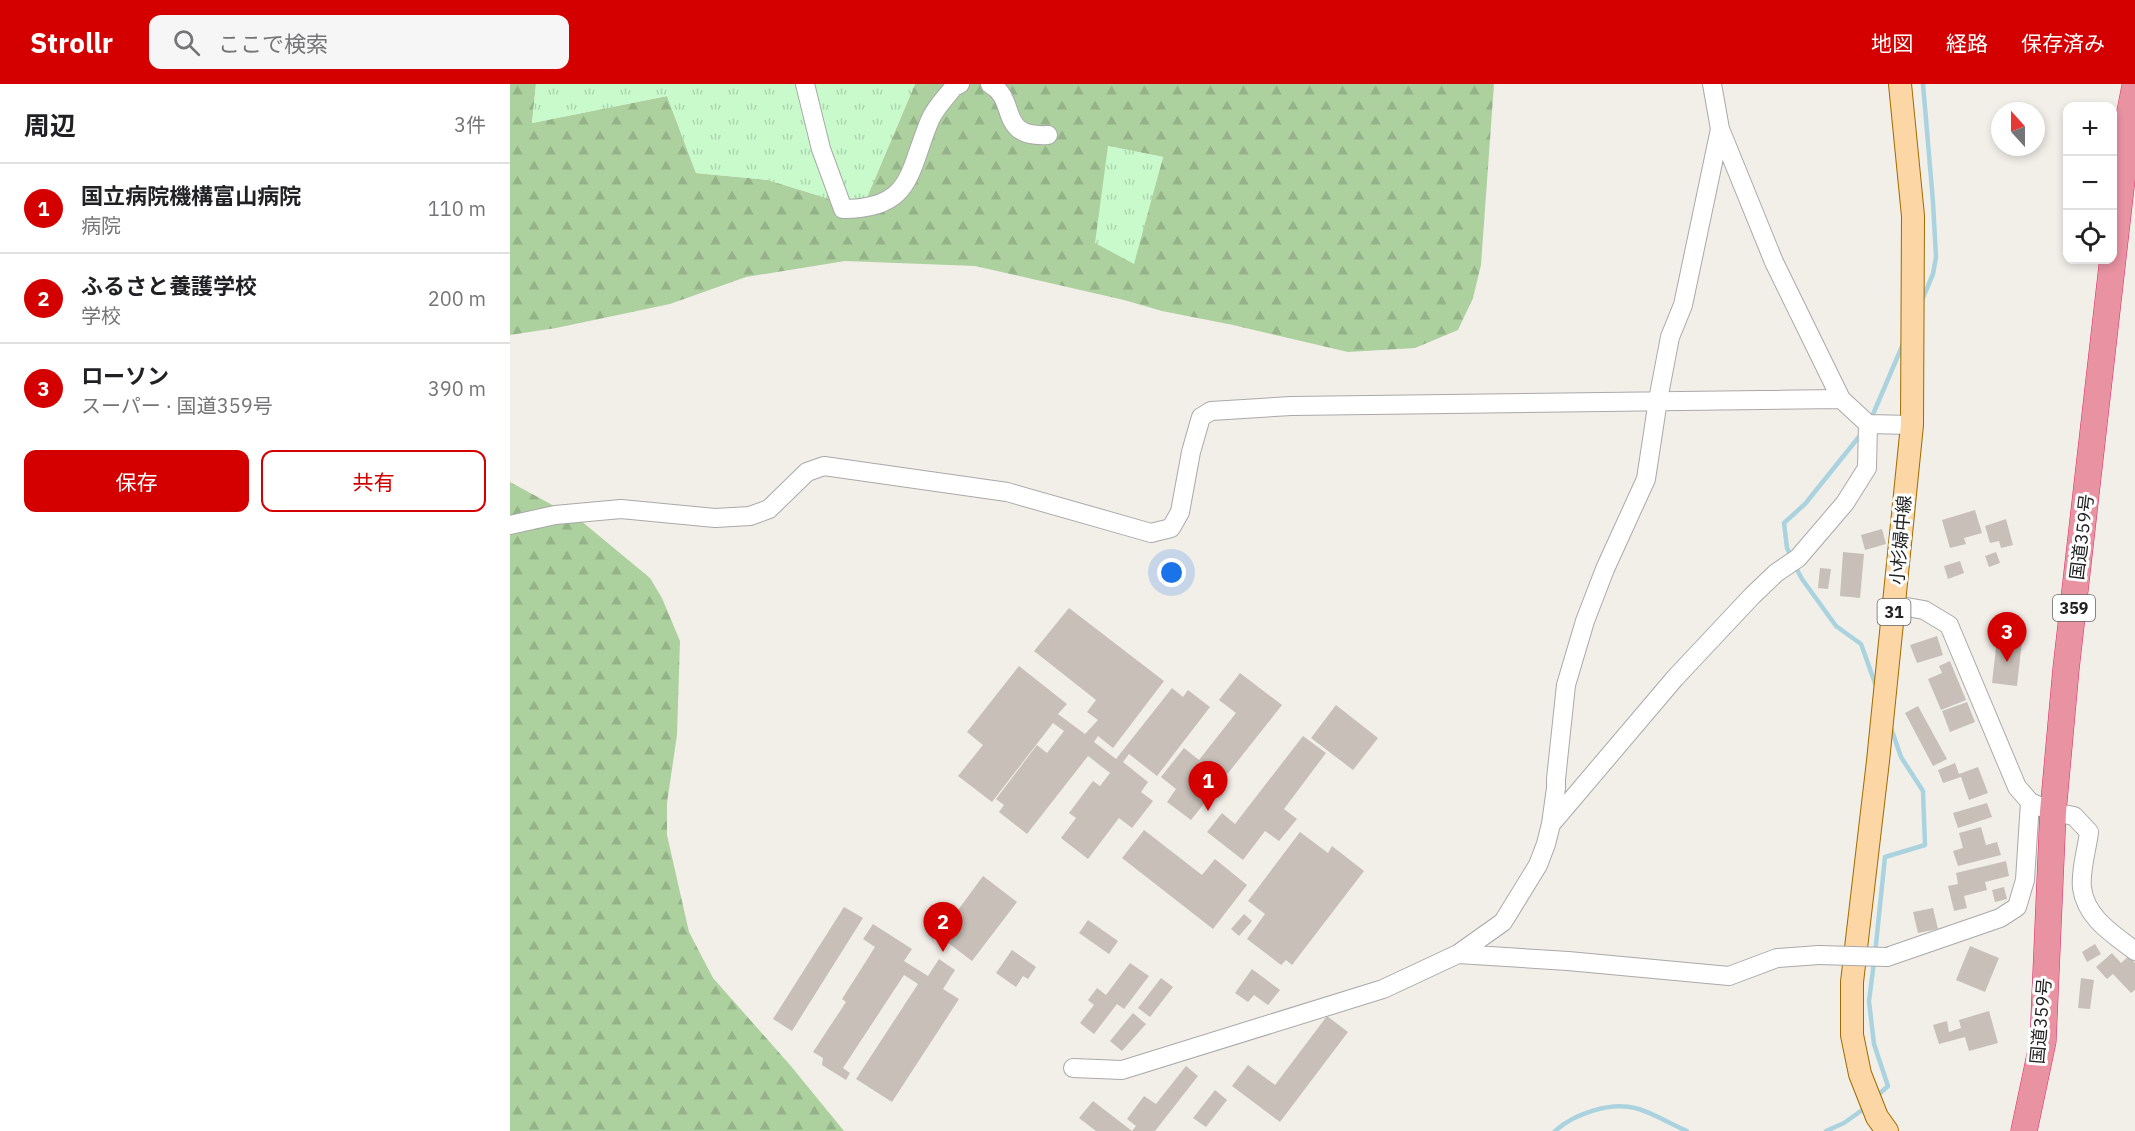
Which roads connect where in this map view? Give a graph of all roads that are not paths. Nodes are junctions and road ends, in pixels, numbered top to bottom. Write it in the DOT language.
graph roads {
  1 [pos="805,84"];
  2 [pos="960,84"];
  3 [pos="990,84"];
  4 [pos="1712,84"];
  5 [pos="1900,84"];
  6 [pos="2135,86"];
  7 [pos="1720,129"];
  8 [pos="1048,135"];
  9 [pos="1840,399"];
  10 [pos="1658,400"];
  11 [pos="1868,424"];
  12 [pos="1912,425"];
  13 [pos="510,525"];
  14 [pos="1895,605"];
  15 [pos="2030,802"];
  16 [pos="2053,812"];
  17 [pos="1551,824"];
  18 [pos="2135,951"];
  19 [pos="1458,954"];
  20 [pos="1073,1068"];
  21 [pos="1887,1131"];
  22 [pos="2024,1131"];
  1 -- 2 [label="street"];
  3 -- 8 [label="street"];
  4 -- 7 [label="street"];
  5 -- 12 [label="main road, 小杉婦中線 / 31"];
  6 -- 16 [label="highway, 国道359号 / 359"];
  7 -- 9 [label="street"];
  7 -- 10 [label="street"];
  9 -- 10 [label="street"];
  9 -- 11 [label="street"];
  10 -- 13 [label="street"];
  10 -- 17 [label="street"];
  11 -- 12 [label="street"];
  11 -- 17 [label="street"];
  12 -- 14 [label="main road, 小杉婦中線 / 31"];
  14 -- 15 [label="street"];
  14 -- 21 [label="main road, 小杉婦中線 / 31"];
  15 -- 16 [label="street"];
  15 -- 19 [label="street, bridge"];
  16 -- 18 [label="street"];
  16 -- 22 [label="highway, 国道359号 / 359"];
  17 -- 19 [label="street"];
  19 -- 20 [label="street"];
}
